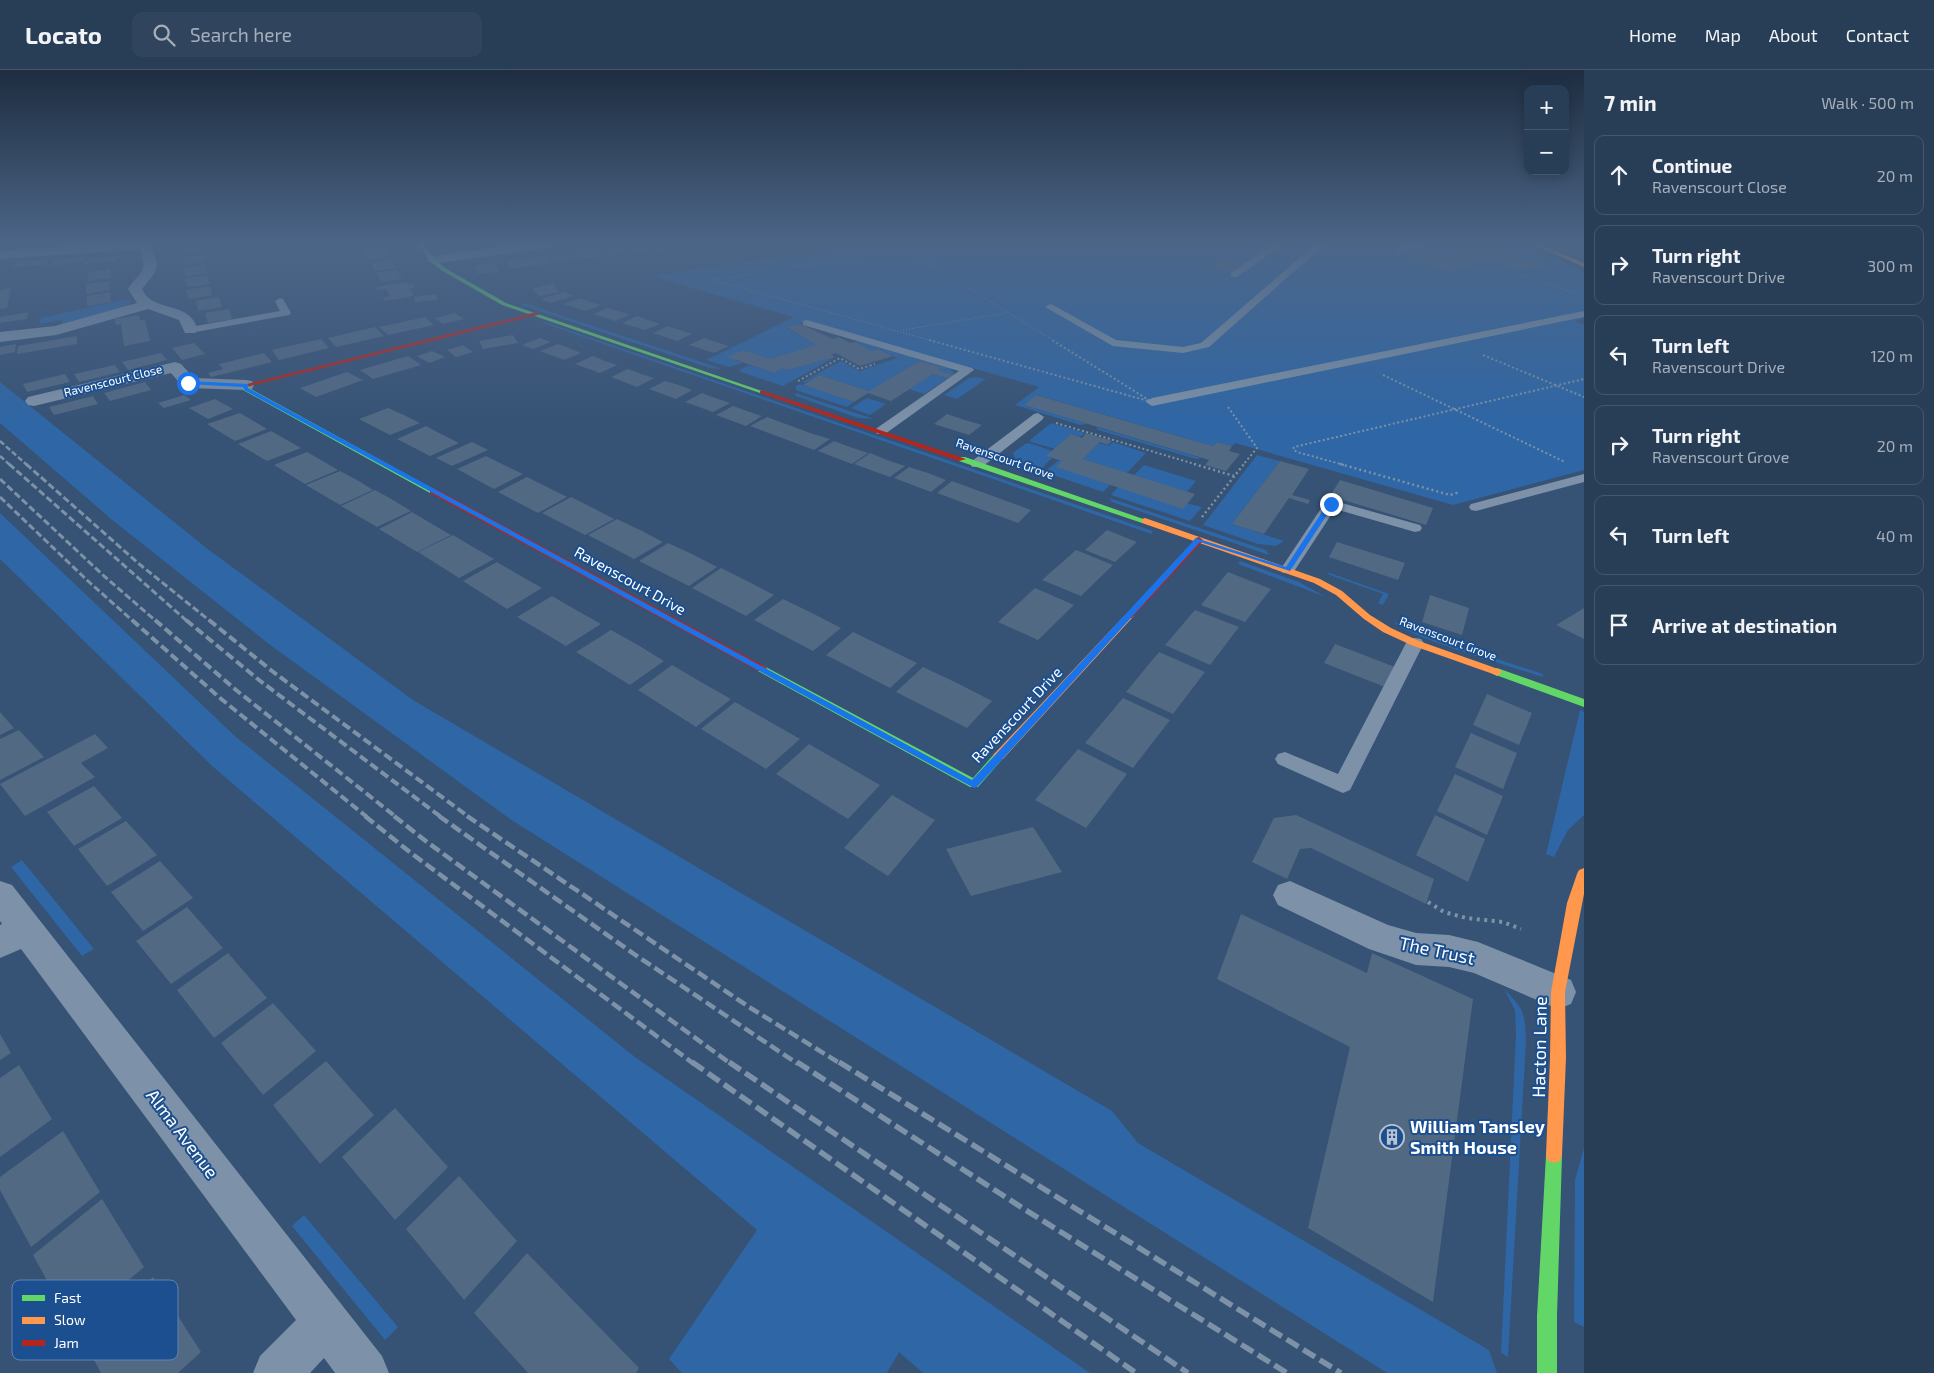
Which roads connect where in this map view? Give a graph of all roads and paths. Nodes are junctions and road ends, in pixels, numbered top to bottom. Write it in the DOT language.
graph roads {
  1 [pos="281,303"];
  2 [pos="502,303"];
  3 [pos="796,303"];
  4 [pos="992,303"];
  5 [pos="1253,303"];
  6 [pos="149,304"];
  7 [pos="1050,307"];
  8 [pos="1008,313"];
  9 [pos="536,314"];
  10 [pos="1584,314"];
  11 [pos="807,323"];
  12 [pos="190,330"];
  13 [pos="898,331"];
  14 [pos="0,337"];
  15 [pos="1453,342"];
  16 [pos="903,351"];
  17 [pos="1356,362"];
  18 [pos="1584,379"];
  19 [pos="1556,385"];
  20 [pos="246,386"];
  21 [pos="1215,389"];
  22 [pos="773,395"];
  23 [pos="1584,397"];
  24 [pos="34,400"];
  25 [pos="1152,402"];
  26 [pos="1454,409"];
  27 [pos="1038,417"];
  28 [pos="881,431"];
  29 [pos="977,464"];
  30 [pos="1558,466"];
  31 [pos="1234,476"];
  32 [pos="1584,478"];
  33 [pos="1468,490"];
  34 [pos="1476,507"];
  35 [pos="1415,528"];
  36 [pos="1187,536"];
  37 [pos="1199,540"];
  38 [pos="1288,570"];
  39 [pos="1415,643"];
  40 [pos="1584,703"];
  41 [pos="1286,759"];
  42 [pos="1584,874"];
  43 [pos="0,895"];
  44 [pos="1290,895"];
  45 [pos="1428,902"];
  46 [pos="1521,929"];
  47 [pos="13,936"];
  48 [pos="1558,992"];
  49 [pos="326,1322"];
  50 [pos="277,1373"];
  51 [pos="365,1373"];
  52 [pos="1547,1373"];
  1 -- 12 [label="lane"];
  2 -- 9 [label="street, Ravenscourt Grove"];
  3 -- 13 [label="path"];
  4 -- 8 [label="path"];
  5 -- 7 [label="lane"];
  6 -- 12 [label="street"];
  6 -- 14 [label="street"];
  8 -- 13 [label="path"];
  8 -- 25 [label="path"];
  9 -- 20 [label="street"];
  9 -- 22 [label="street, Ravenscourt Grove"];
  10 -- 15 [label="lane"];
  11 -- 16 [label="lane"];
  13 -- 25 [label="path"];
  15 -- 17 [label="lane"];
  15 -- 19 [label="path"];
  16 -- 22 [label="path"];
  16 -- 28 [label="lane"];
  17 -- 21 [label="lane"];
  17 -- 26 [label="path"];
  18 -- 19 [label="path"];
  19 -- 23 [label="path"];
  19 -- 26 [label="path"];
  20 -- 24 [label="street, Ravenscourt Close"];
  20 -- 37 [label="street, Ravenscourt Drive"];
  21 -- 25 [label="lane"];
  21 -- 31 [label="path"];
  22 -- 28 [label="street, Ravenscourt Grove"];
  26 -- 30 [label="path"];
  26 -- 33 [label="path"];
  27 -- 29 [label="lane"];
  27 -- 31 [label="path"];
  28 -- 29 [label="street, Ravenscourt Grove"];
  29 -- 36 [label="street, Ravenscourt Grove"];
  31 -- 36 [label="path"];
  32 -- 34 [label="lane"];
  35 -- 38 [label="lane"];
  36 -- 37 [label="street, Ravenscourt Grove"];
  37 -- 38 [label="street, Ravenscourt Grove"];
  38 -- 39 [label="street, Ravenscourt Grove"];
  39 -- 40 [label="street, Ravenscourt Grove"];
  39 -- 41 [label="lane"];
  42 -- 48 [label="street, Hacton Lane"];
  43 -- 47 [label="street, Alma Avenue"];
  44 -- 48 [label="street, The Trust"];
  45 -- 46 [label="path"];
  47 -- 49 [label="street, Alma Avenue"];
  48 -- 52 [label="street, Hacton Lane"];
  49 -- 50 [label="street"];
  49 -- 51 [label="street, Alma Avenue"];
}
